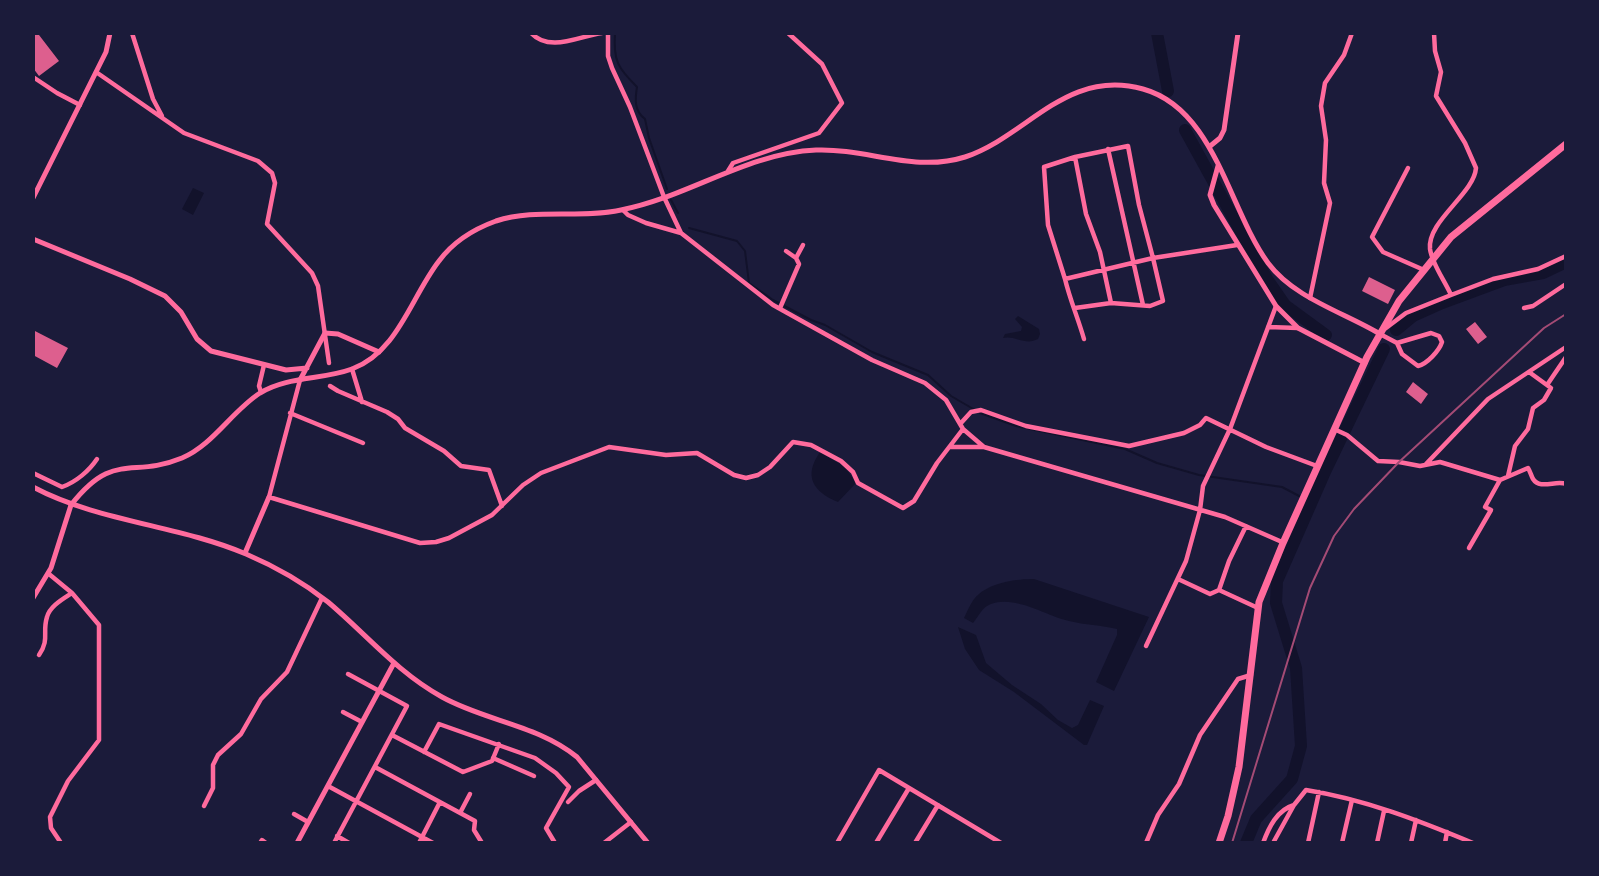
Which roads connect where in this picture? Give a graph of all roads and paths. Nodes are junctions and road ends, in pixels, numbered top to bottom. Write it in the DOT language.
graph roads {
  1 [pos="110,33"];
  2 [pos="132,33"];
  3 [pos="531,33"];
  4 [pos="602,33"];
  5 [pos="608,33"];
  6 [pos="788,33"];
  7 [pos="1238,33"];
  8 [pos="1352,33"];
  9 [pos="1434,33"];
  10 [pos="96,72"];
  11 [pos="33,77"];
  12 [pos="81,106"];
  13 [pos="162,116"];
  14 [pos="1566,144"];
  15 [pos="1209,147"];
  16 [pos="1108,149"];
  17 [pos="1075,157"];
  18 [pos="1218,166"];
  19 [pos="1408,168"];
  20 [pos="729,171"];
  21 [pos="664,197"];
  22 [pos="33,198"];
  23 [pos="623,210"];
  24 [pos="681,233"];
  25 [pos="33,239"];
  26 [pos="803,245"];
  27 [pos="1237,245"];
  28 [pos="786,251"];
  29 [pos="1566,256"];
  30 [pos="796,258"];
  31 [pos="1153,258"];
  32 [pos="1434,258"];
  33 [pos="1135,262"];
  34 [pos="1104,269"];
  35 [pos="1424,270"];
  36 [pos="1065,279"];
  37 [pos="1566,284"];
  38 [pos="1451,295"];
  39 [pos="1310,298"];
  40 [pos="1111,303"];
  41 [pos="1143,305"];
  42 [pos="781,306"];
  43 [pos="1276,306"];
  44 [pos="1075,308"];
  45 [pos="1524,308"];
  46 [pos="1268,327"];
  47 [pos="1298,328"];
  48 [pos="326,333"];
  49 [pos="1380,334"];
  50 [pos="1084,339"];
  51 [pos="1397,343"];
  52 [pos="1566,347"];
  53 [pos="379,352"];
  54 [pos="1566,356"];
  55 [pos="329,363"];
  56 [pos="1364,363"];
  57 [pos="264,365"];
  58 [pos="307,368"];
  59 [pos="352,369"];
  60 [pos="1529,372"];
  61 [pos="300,380"];
  62 [pos="1547,385"];
  63 [pos="330,386"];
  64 [pos="261,392"];
  65 [pos="363,402"];
  66 [pos="290,413"];
  67 [pos="961,427"];
  68 [pos="1230,429"];
  69 [pos="1334,429"];
  70 [pos="363,443"];
  71 [pos="950,447"];
  72 [pos="984,447"];
  73 [pos="97,458"];
  74 [pos="1426,464"];
  75 [pos="1317,466"];
  76 [pos="33,473"];
  77 [pos="1508,477"];
  78 [pos="1500,480"];
  79 [pos="1566,484"];
  80 [pos="33,487"];
  81 [pos="269,497"];
  82 [pos="71,505"];
  83 [pos="502,506"];
  84 [pos="1200,510"];
  85 [pos="1246,526"];
  86 [pos="1283,543"];
  87 [pos="1469,548"];
  88 [pos="245,553"];
  89 [pos="48,574"];
  90 [pos="1178,579"];
  91 [pos="1219,590"];
  92 [pos="72,593"];
  93 [pos="33,598"];
  94 [pos="322,598"];
  95 [pos="1258,608"];
  96 [pos="1146,646"];
  97 [pos="39,655"];
  98 [pos="394,663"];
  99 [pos="348,674"];
  100 [pos="1252,675"];
  101 [pos="379,691"];
  102 [pos="343,712"];
  103 [pos="362,722"];
  104 [pos="392,735"];
  105 [pos="499,744"];
  106 [pos="424,752"];
  107 [pos="493,758"];
  108 [pos="375,766"];
  109 [pos="534,776"];
  110 [pos="596,780"];
  111 [pos="328,786"];
  112 [pos="909,788"];
  113 [pos="1319,792"];
  114 [pos="470,794"];
  115 [pos="1352,800"];
  116 [pos="356,802"];
  117 [pos="440,802"];
  118 [pos="568,802"];
  119 [pos="938,805"];
  120 [pos="1294,805"];
  121 [pos="204,806"];
  122 [pos="1384,811"];
  123 [pos="460,813"];
  124 [pos="295,814"];
  125 [pos="1416,819"];
  126 [pos="631,821"];
  127 [pos="308,822"];
  128 [pos="1447,832"];
  129 [pos="337,836"];
  130 [pos="422,837"];
  131 [pos="994,841"];
  132 [pos="916,842"];
  133 [pos="61,843"];
  134 [pos="260,843"];
  135 [pos="266,843"];
  136 [pos="297,843"];
  137 [pos="334,843"];
  138 [pos="349,843"];
  139 [pos="419,843"];
  140 [pos="433,843"];
  141 [pos="482,843"];
  142 [pos="555,843"];
  143 [pos="604,843"];
  144 [pos="648,843"];
  145 [pos="837,843"];
  146 [pos="876,843"];
  147 [pos="926,843"];
  148 [pos="1001,843"];
  149 [pos="1146,843"];
  150 [pos="1219,843"];
  151 [pos="1263,843"];
  152 [pos="1273,843"];
  153 [pos="1308,843"];
  154 [pos="1342,843"];
  155 [pos="1377,843"];
  156 [pos="1411,843"];
  157 [pos="1445,843"];
  158 [pos="1474,843"];
  1 -- 10 [label="main road"];
  2 -- 13 [label="street"];
  3 -- 4 [label="street"];
  5 -- 21 [label="street"];
  6 -- 20 [label="street"];
  7 -- 15 [label="main road"];
  8 -- 39 [label="street"];
  9 -- 32 [label="street"];
  10 -- 12 [label="main road"];
  10 -- 13 [label="street"];
  11 -- 12 [label="street"];
  12 -- 22 [label="main road"];
  13 -- 48 [label="street"];
  14 -- 32 [label="highway"];
  15 -- 18 [label="main road"];
  15 -- 20 [label="main road"];
  16 -- 17 [label="street"];
  16 -- 31 [label="street"];
  16 -- 33 [label="street"];
  17 -- 34 [label="street"];
  17 -- 36 [label="street"];
  18 -- 27 [label="main road"];
  18 -- 39 [label="main road"];
  19 -- 35 [label="street"];
  20 -- 21 [label="main road"];
  21 -- 23 [label="main road"];
  21 -- 24 [label="street"];
  23 -- 24 [label="street"];
  23 -- 53 [label="main road"];
  24 -- 42 [label="street"];
  25 -- 57 [label="main road"];
  26 -- 30 [label="street"];
  27 -- 31 [label="street"];
  27 -- 43 [label="main road"];
  28 -- 30 [label="street"];
  29 -- 38 [label="street"];
  30 -- 42 [label="street"];
  31 -- 33 [label="street"];
  31 -- 41 [label="street"];
  32 -- 35 [label="highway"];
  32 -- 38 [label="street"];
  33 -- 34 [label="street"];
  33 -- 41 [label="street"];
  34 -- 36 [label="street"];
  34 -- 40 [label="street"];
  35 -- 49 [label="highway"];
  36 -- 44 [label="street"];
  37 -- 45 [label="street"];
  38 -- 49 [label="street"];
  39 -- 49 [label="main road"];
  40 -- 41 [label="street"];
  40 -- 44 [label="street"];
  42 -- 67 [label="street"];
  43 -- 46 [label="street"];
  43 -- 47 [label="main road"];
  44 -- 50 [label="street"];
  46 -- 47 [label="street"];
  46 -- 68 [label="street"];
  47 -- 56 [label="main road"];
  48 -- 53 [label="main road"];
  48 -- 55 [label="street"];
  48 -- 58 [label="main road"];
  49 -- 51 [label="street"];
  49 -- 56 [label="highway"];
  51 -- 51 [label="street"];
  52 -- 60 [label="street"];
  53 -- 59 [label="main road"];
  54 -- 62 [label="street"];
  56 -- 69 [label="highway"];
  57 -- 58 [label="main road"];
  57 -- 64 [label="street"];
  58 -- 61 [label="main road"];
  59 -- 61 [label="main road"];
  59 -- 65 [label="street"];
  60 -- 62 [label="street"];
  60 -- 74 [label="street"];
  61 -- 64 [label="main road"];
  61 -- 66 [label="street"];
  62 -- 77 [label="street"];
  63 -- 65 [label="street"];
  64 -- 82 [label="main road"];
  65 -- 83 [label="street"];
  66 -- 70 [label="street"];
  66 -- 81 [label="street"];
  67 -- 68 [label="street"];
  67 -- 71 [label="street"];
  67 -- 72 [label="street"];
  68 -- 75 [label="street"];
  68 -- 84 [label="street"];
  69 -- 74 [label="street"];
  69 -- 75 [label="highway"];
  71 -- 72 [label="street"];
  71 -- 83 [label="street"];
  72 -- 84 [label="street"];
  73 -- 76 [label="street"];
  74 -- 78 [label="street"];
  75 -- 86 [label="highway"];
  77 -- 78 [label="street"];
  77 -- 79 [label="street"];
  78 -- 87 [label="street"];
  80 -- 82 [label="main road"];
  81 -- 83 [label="street"];
  81 -- 88 [label="main road"];
  82 -- 88 [label="main road"];
  82 -- 89 [label="main road"];
  84 -- 85 [label="street"];
  84 -- 90 [label="street"];
  85 -- 86 [label="street"];
  85 -- 91 [label="street"];
  86 -- 95 [label="highway"];
  88 -- 94 [label="main road"];
  89 -- 92 [label="street"];
  89 -- 93 [label="main road"];
  90 -- 91 [label="street"];
  90 -- 96 [label="street"];
  91 -- 95 [label="street"];
  92 -- 97 [label="street"];
  92 -- 133 [label="street"];
  94 -- 98 [label="main road"];
  94 -- 121 [label="street"];
  95 -- 100 [label="highway"];
  98 -- 101 [label="main road"];
  98 -- 110 [label="main road"];
  99 -- 101 [label="street"];
  100 -- 149 [label="street"];
  100 -- 150 [label="highway"];
  101 -- 103 [label="main road"];
  101 -- 104 [label="street"];
  102 -- 103 [label="street"];
  103 -- 111 [label="main road"];
  104 -- 106 [label="street"];
  104 -- 108 [label="street"];
  105 -- 106 [label="street"];
  105 -- 107 [label="street"];
  105 -- 142 [label="street"];
  106 -- 107 [label="street"];
  107 -- 109 [label="street"];
  108 -- 116 [label="street"];
  108 -- 117 [label="street"];
  110 -- 118 [label="street"];
  110 -- 126 [label="main road"];
  111 -- 116 [label="street"];
  111 -- 127 [label="main road"];
  112 -- 119 [label="street"];
  112 -- 145 [label="street"];
  112 -- 146 [label="street"];
  113 -- 115 [label="street"];
  113 -- 120 [label="street"];
  113 -- 153 [label="street"];
  114 -- 123 [label="street"];
  115 -- 122 [label="street"];
  115 -- 154 [label="street"];
  116 -- 129 [label="street"];
  116 -- 130 [label="street"];
  117 -- 123 [label="street"];
  117 -- 130 [label="street"];
  119 -- 131 [label="street"];
  119 -- 132 [label="street"];
  120 -- 151 [label="street"];
  120 -- 152 [label="street"];
  122 -- 125 [label="street"];
  122 -- 155 [label="street"];
  123 -- 141 [label="street"];
  124 -- 127 [label="street"];
  125 -- 128 [label="street"];
  125 -- 156 [label="street"];
  126 -- 143 [label="street"];
  126 -- 144 [label="main road"];
  127 -- 136 [label="main road"];
  128 -- 157 [label="street"];
  128 -- 158 [label="street"];
  129 -- 137 [label="street"];
  129 -- 138 [label="street"];
  130 -- 139 [label="street"];
  130 -- 140 [label="street"];
  131 -- 148 [label="street"];
  132 -- 147 [label="street"];
  134 -- 135 [label="street"];
}
